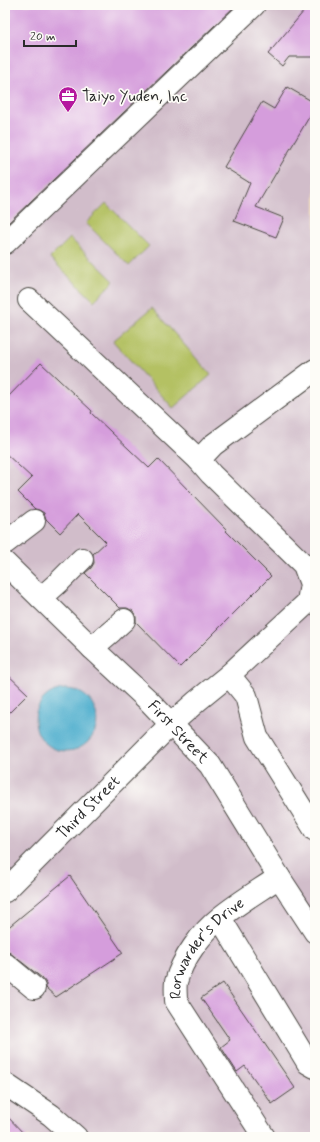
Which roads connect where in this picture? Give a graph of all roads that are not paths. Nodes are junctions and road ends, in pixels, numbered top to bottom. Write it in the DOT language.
graph roads {
  1 [pos="254,5"];
  2 [pos="5,243"];
  3 [pos="29,300"];
  4 [pos="315,370"];
  5 [pos="199,460"];
  6 [pos="34,521"];
  7 [pos="5,543"];
  8 [pos="82,559"];
  9 [pos="5,563"];
  10 [pos="41,598"];
  11 [pos="124,620"];
  12 [pos="92,648"];
  13 [pos="229,675"];
  14 [pos="171,724"];
  15 [pos="315,830"];
  16 [pos="279,877"];
  17 [pos="5,890"];
  18 [pos="220,918"];
  19 [pos="315,932"];
  20 [pos="5,964"];
  21 [pos="34,988"];
  22 [pos="315,1067"];
  23 [pos="5,1084"];
  24 [pos="76,1137"];
  25 [pos="264,1137"];
  1 -- 2 [label="street"];
  3 -- 5 [label="street, Third Street"];
  4 -- 5 [label="street"];
  5 -- 13 [label="street, Third Street"];
  6 -- 7 [label="street"];
  8 -- 10 [label="street"];
  9 -- 10 [label="street, First Street"];
  10 -- 12 [label="street, First Street"];
  11 -- 12 [label="street"];
  12 -- 14 [label="street, First Street"];
  13 -- 14 [label="street, Third Street"];
  13 -- 15 [label="street"];
  14 -- 16 [label="street, First Street"];
  14 -- 17 [label="street, Third Street"];
  16 -- 18 [label="street, Rorwarder's Drive"];
  16 -- 19 [label="street, First Street"];
  18 -- 22 [label="street"];
  18 -- 25 [label="street, Rorwarder's Drive"];
  20 -- 21 [label="street"];
  23 -- 24 [label="street"];
}
